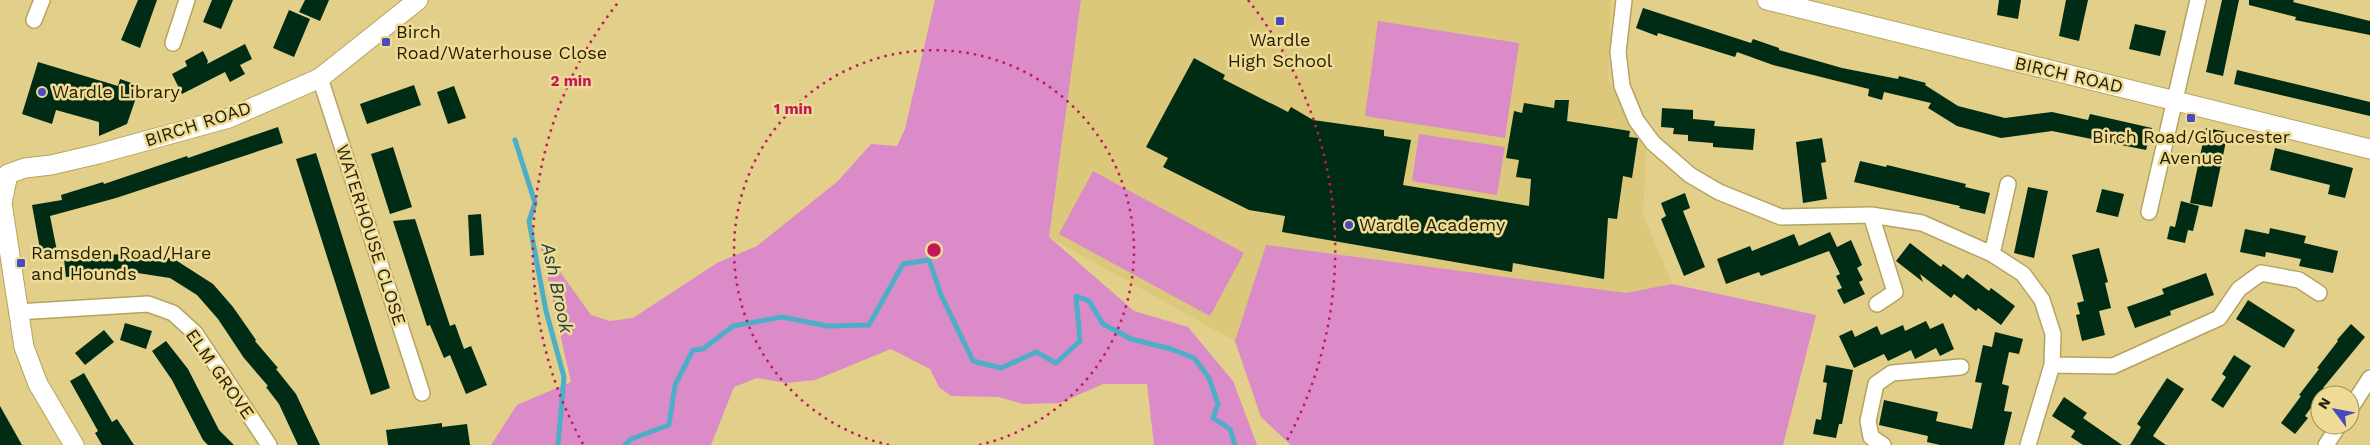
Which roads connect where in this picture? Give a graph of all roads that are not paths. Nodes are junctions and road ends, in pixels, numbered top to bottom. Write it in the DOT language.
graph roads {
  1 [pos="42,0"];
  2 [pos="187,0"];
  3 [pos="418,0"];
  4 [pos="1624,0"];
  5 [pos="1767,0"];
  6 [pos="2198,0"];
  7 [pos="34,20"];
  8 [pos="174,43"];
  9 [pos="320,78"];
  10 [pos="2176,100"];
  11 [pos="2370,149"];
  12 [pos="4,172"];
  13 [pos="2008,184"];
  14 [pos="2149,212"];
  15 [pos="1870,215"];
  16 [pos="1992,254"];
  17 [pos="2319,293"];
  18 [pos="1877,304"];
  19 [pos="17,312"];
  20 [pos="2052,365"];
  21 [pos="1961,367"];
  22 [pos="2370,378"];
  23 [pos="422,393"];
  24 [pos="2360,394"];
  25 [pos="74,445"];
  26 [pos="269,445"];
  27 [pos="1883,445"];
  28 [pos="2028,445"];
  1 -- 7 [label="street"];
  2 -- 8 [label="street"];
  3 -- 9 [label="street, BIRCH ROAD"];
  4 -- 15 [label="street"];
  5 -- 10 [label="street, BIRCH ROAD"];
  6 -- 10 [label="street"];
  9 -- 12 [label="street, BIRCH ROAD"];
  9 -- 23 [label="street, WATERHOUSE CLOSE"];
  10 -- 11 [label="street, BIRCH ROAD"];
  10 -- 14 [label="street"];
  12 -- 19 [label="street"];
  13 -- 16 [label="street"];
  15 -- 16 [label="street"];
  15 -- 18 [label="street"];
  16 -- 20 [label="street"];
  17 -- 20 [label="street"];
  19 -- 25 [label="street"];
  19 -- 26 [label="street, ELM GROVE"];
  20 -- 28 [label="street"];
  21 -- 27 [label="street"];
  22 -- 24 [label="street"];
}
